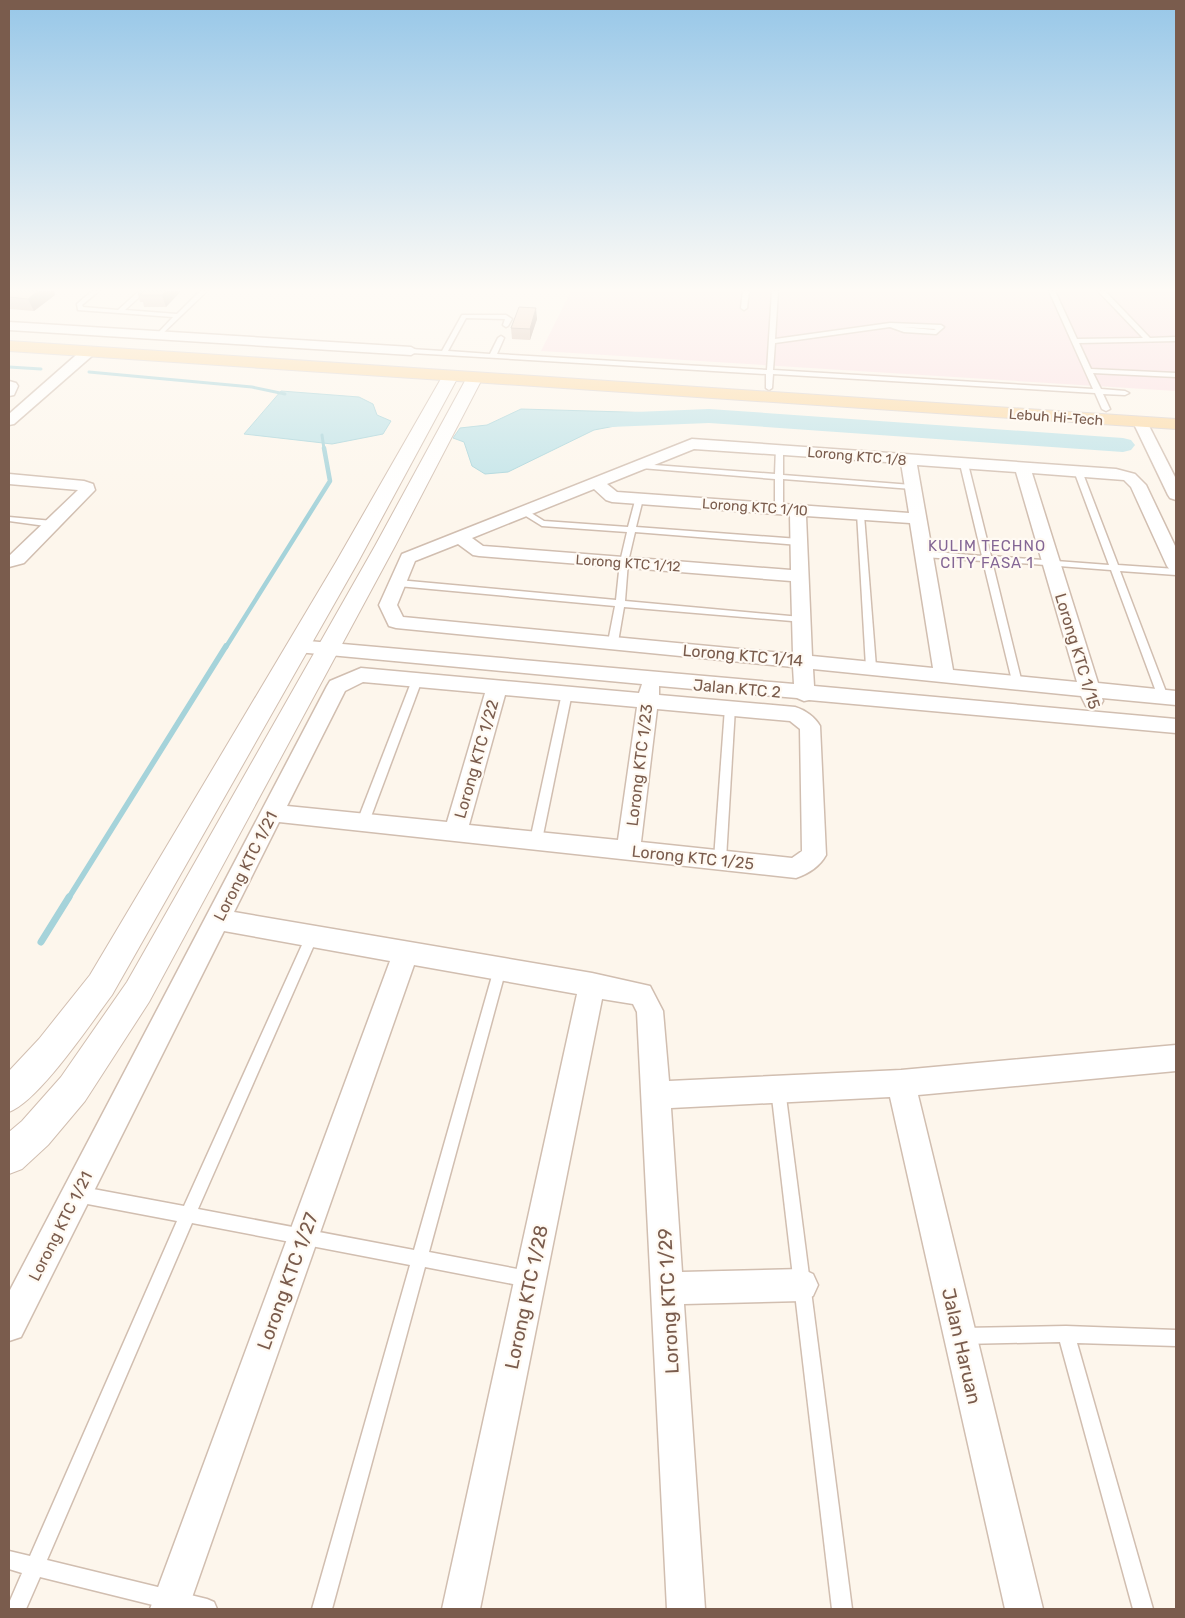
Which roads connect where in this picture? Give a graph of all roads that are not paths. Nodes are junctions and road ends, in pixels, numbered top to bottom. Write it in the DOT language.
graph roads {
  1 [pos="71,367"];
  2 [pos="297,367"];
  3 [pos="528,367"];
  4 [pos="598,367"];
  5 [pos="769,367"];
  6 [pos="1088,367"];
  7 [pos="1090,372"];
  8 [pos="1176,375"];
  9 [pos="462,378"];
  10 [pos="9,385"];
  11 [pos="766,385"];
  12 [pos="1098,391"];
  13 [pos="9,392"];
  14 [pos="1125,393"];
  15 [pos="1106,409"];
  16 [pos="1176,414"];
  17 [pos="9,421"];
  18 [pos="1140,422"];
  19 [pos="1176,424"];
  20 [pos="779,449"];
  21 [pos="908,460"];
  22 [pos="964,464"];
  23 [pos="640,466"];
  24 [pos="1023,468"];
  25 [pos="1078,471"];
  26 [pos="778,477"];
  27 [pos="9,479"];
  28 [pos="597,483"];
  29 [pos="912,487"];
  30 [pos="1176,495"];
  31 [pos="639,499"];
  32 [pos="780,509"];
  33 [pos="798,510"];
  34 [pos="525,513"];
  35 [pos="860,515"];
  36 [pos="9,518"];
  37 [pos="918,519"];
  38 [pos="54,524"];
  39 [pos="632,530"];
  40 [pos="461,538"];
  41 [pos="799,542"];
  42 [pos="924,554"];
  43 [pos="985,557"];
  44 [pos="9,562"];
  45 [pos="624,562"];
  46 [pos="1052,563"];
  47 [pos="1176,566"];
  48 [pos="1115,567"];
  49 [pos="1176,572"];
  50 [pos="800,576"];
  51 [pos="398,584"];
  52 [pos="620,604"];
  53 [pos="801,620"];
  54 [pos="613,642"];
  55 [pos="297,646"];
  56 [pos="327,649"];
  57 [pos="802,660"];
  58 [pos="870,667"];
  59 [pos="944,675"];
  60 [pos="417,680"];
  61 [pos="1016,683"];
  62 [pos="497,687"];
  63 [pos="649,690"];
  64 [pos="1090,690"];
  65 [pos="567,694"];
  66 [pos="804,694"];
  67 [pos="1170,698"];
  68 [pos="730,708"];
  69 [pos="1099,719"];
  70 [pos="1176,726"];
  71 [pos="273,813"];
  72 [pos="363,822"];
  73 [pos="456,832"];
  74 [pos="536,840"];
  75 [pos="628,850"];
  76 [pos="720,860"];
  77 [pos="218,920"];
  78 [pos="312,936"];
  79 [pos="406,953"];
  80 [pos="500,969"];
  81 [pos="592,985"];
  82 [pos="1176,1058"];
  83 [pos="901,1084"];
  84 [pos="778,1089"];
  85 [pos="9,1095"];
  86 [pos="656,1095"];
  87 [pos="9,1156"];
  88 [pos="77,1194"];
  89 [pos="188,1214"];
  90 [pos="304,1236"];
  91 [pos="421,1258"];
  92 [pos="530,1279"];
  93 [pos="802,1285"];
  94 [pos="668,1288"];
  95 [pos="9,1325"];
  96 [pos="1066,1334"];
  97 [pos="960,1336"];
  98 [pos="1176,1338"];
  99 [pos="9,1560"];
  100 [pos="35,1567"];
  101 [pos="170,1605"];
  102 [pos="16,1609"];
  103 [pos="207,1609"];
  104 [pos="322,1609"];
  105 [pos="461,1609"];
  106 [pos="686,1609"];
  107 [pos="842,1609"];
  108 [pos="1024,1609"];
  109 [pos="1143,1609"];
  1 -- 17 [label="street"];
  2 -- 9 [label="main road, Lebuh Hi-Tech"];
  3 -- 11 [label="main road, Lebuh Hi-Tech"];
  4 -- 11 [label="lane"];
  5 -- 11 [label="lane"];
  6 -- 7 [label="lane"];
  7 -- 8 [label="lane"];
  7 -- 12 [label="lane"];
  9 -- 11 [label="main road, Lebuh Hi-Tech"];
  9 -- 55 [label="street"];
  9 -- 56 [label="street"];
  10 -- 13 [label="street"];
  11 -- 12 [label="lane"];
  11 -- 15 [label="main road, Lebuh Hi-Tech"];
  11 -- 18 [label="main road, Lebuh Hi-Tech"];
  12 -- 14 [label="lane"];
  12 -- 15 [label="lane"];
  15 -- 16 [label="main road, Lebuh Hi-Tech"];
  18 -- 19 [label="main road, Lebuh Hi-Tech"];
  18 -- 30 [label="street"];
  20 -- 21 [label="street, Lorong KTC 1/8"];
  20 -- 23 [label="street, Lorong KTC 1/8"];
  20 -- 26 [label="lane"];
  21 -- 22 [label="street, Lorong KTC 1/8"];
  21 -- 29 [label="street"];
  22 -- 24 [label="street, Lorong KTC 1/8"];
  22 -- 43 [label="lane"];
  23 -- 26 [label="lane"];
  23 -- 28 [label="street"];
  24 -- 25 [label="street, Lorong KTC 1/8"];
  24 -- 46 [label="street, Lorong KTC 1/15"];
  25 -- 47 [label="street, Lorong KTC 1/8"];
  25 -- 48 [label="lane"];
  26 -- 29 [label="lane"];
  26 -- 32 [label="lane"];
  27 -- 38 [label="street"];
  28 -- 31 [label="street, Lorong KTC 1/10"];
  28 -- 34 [label="street"];
  29 -- 37 [label="street"];
  31 -- 32 [label="street, Lorong KTC 1/10"];
  31 -- 39 [label="lane"];
  32 -- 33 [label="street, Lorong KTC 1/10"];
  33 -- 35 [label="street, Lorong KTC 1/10"];
  33 -- 41 [label="street"];
  34 -- 39 [label="lane"];
  34 -- 40 [label="street"];
  35 -- 37 [label="street, Lorong KTC 1/10"];
  35 -- 58 [label="lane"];
  36 -- 38 [label="lane"];
  37 -- 42 [label="street"];
  38 -- 44 [label="street"];
  39 -- 41 [label="lane"];
  39 -- 45 [label="lane"];
  40 -- 45 [label="street, Lorong KTC 1/12"];
  40 -- 51 [label="street"];
  41 -- 50 [label="street"];
  42 -- 43 [label="lane"];
  42 -- 59 [label="street"];
  43 -- 46 [label="lane"];
  43 -- 61 [label="lane"];
  45 -- 50 [label="street, Lorong KTC 1/12"];
  45 -- 52 [label="lane"];
  46 -- 48 [label="lane"];
  46 -- 64 [label="street, Lorong KTC 1/15"];
  48 -- 49 [label="lane"];
  48 -- 67 [label="lane"];
  50 -- 53 [label="street"];
  51 -- 52 [label="lane"];
  51 -- 54 [label="street, Lorong KTC 1/14"];
  52 -- 53 [label="lane"];
  52 -- 54 [label="lane"];
  53 -- 57 [label="street"];
  54 -- 57 [label="street, Lorong KTC 1/14"];
  55 -- 56 [label="street, Jalan KTC 2"];
  55 -- 85 [label="street"];
  56 -- 63 [label="street, Jalan KTC 2"];
  56 -- 87 [label="street"];
  57 -- 58 [label="street, Lorong KTC 1/14"];
  57 -- 66 [label="street"];
  58 -- 59 [label="street, Lorong KTC 1/14"];
  59 -- 61 [label="street, Lorong KTC 1/14"];
  60 -- 62 [label="street, Lorong KTC 1/21"];
  60 -- 71 [label="street, Lorong KTC 1/21"];
  60 -- 72 [label="lane"];
  61 -- 64 [label="street, Lorong KTC 1/14"];
  62 -- 65 [label="street, Lorong KTC 1/21"];
  62 -- 73 [label="street, Lorong KTC 1/22"];
  63 -- 65 [label="street, Lorong KTC 1/21"];
  63 -- 66 [label="street, Jalan KTC 2"];
  63 -- 68 [label="street, Lorong KTC 1/25"];
  63 -- 75 [label="street, Lorong KTC 1/23"];
  64 -- 67 [label="street, Lorong KTC 1/14"];
  64 -- 69 [label="street, Lorong KTC 1/15"];
  65 -- 74 [label="lane"];
  66 -- 69 [label="street, Jalan KTC 2"];
  68 -- 76 [label="lane"];
  68 -- 76 [label="street, Lorong KTC 1/25"];
  69 -- 70 [label="street, Jalan KTC 2"];
  71 -- 72 [label="street, Lorong KTC 1/25"];
  71 -- 77 [label="street, Lorong KTC 1/21"];
  72 -- 73 [label="street, Lorong KTC 1/25"];
  73 -- 74 [label="street, Lorong KTC 1/25"];
  74 -- 75 [label="street, Lorong KTC 1/25"];
  75 -- 76 [label="street, Lorong KTC 1/25"];
  77 -- 78 [label="street"];
  77 -- 88 [label="street, Lorong KTC 1/21"];
  78 -- 79 [label="street"];
  78 -- 89 [label="lane"];
  79 -- 80 [label="street"];
  79 -- 90 [label="street, Lorong KTC 1/27"];
  80 -- 81 [label="street"];
  80 -- 91 [label="lane"];
  81 -- 86 [label="street, Lorong KTC 1/29"];
  81 -- 92 [label="street, Lorong KTC 1/28"];
  82 -- 83 [label="street"];
  83 -- 84 [label="street"];
  83 -- 97 [label="street, Jalan Haruan"];
  84 -- 86 [label="street"];
  84 -- 93 [label="lane"];
  86 -- 94 [label="street, Lorong KTC 1/29"];
  88 -- 89 [label="lane"];
  88 -- 95 [label="street, Lorong KTC 1/21"];
  89 -- 90 [label="lane"];
  89 -- 100 [label="lane"];
  90 -- 91 [label="lane"];
  90 -- 101 [label="street, Lorong KTC 1/27"];
  91 -- 92 [label="lane"];
  91 -- 104 [label="lane"];
  92 -- 105 [label="street, Lorong KTC 1/28"];
  93 -- 94 [label="street"];
  93 -- 107 [label="lane"];
  94 -- 106 [label="street, Lorong KTC 1/29"];
  96 -- 97 [label="lane"];
  96 -- 98 [label="lane"];
  96 -- 109 [label="lane"];
  97 -- 108 [label="street, Jalan Haruan"];
  99 -- 100 [label="lane"];
  100 -- 101 [label="lane"];
  100 -- 102 [label="lane"];
  101 -- 103 [label="lane"];
}
